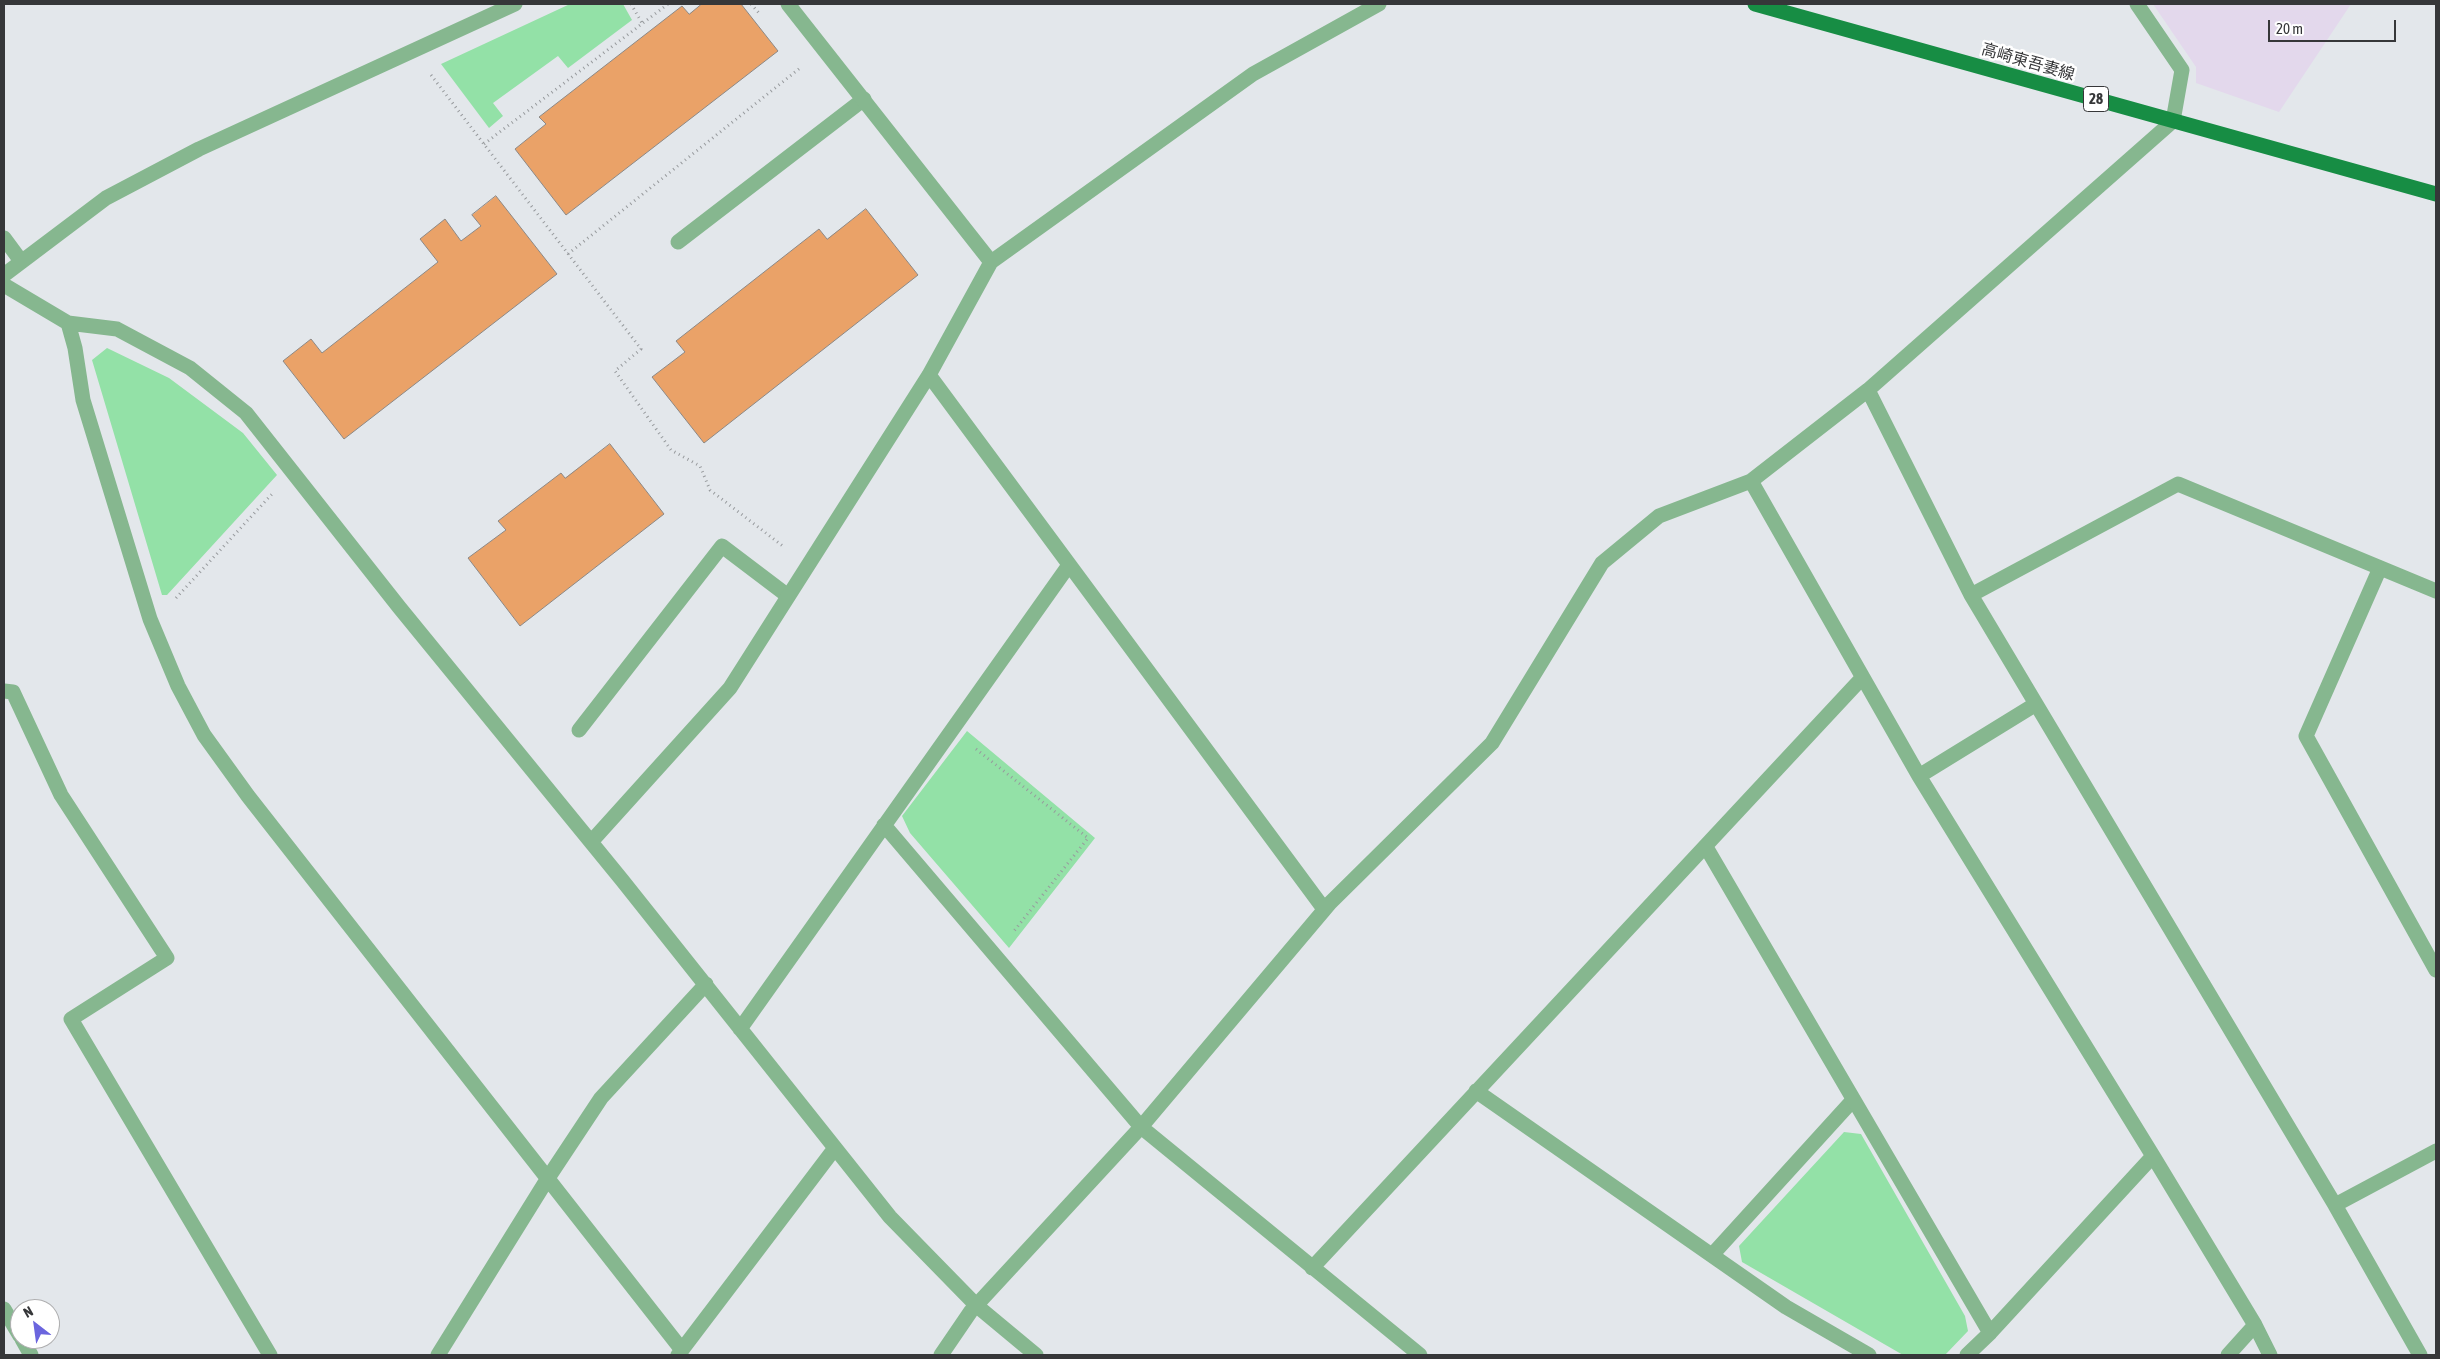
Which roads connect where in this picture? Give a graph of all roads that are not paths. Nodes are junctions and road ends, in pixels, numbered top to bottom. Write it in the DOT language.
graph roads {
  1 [pos="515,4"];
  2 [pos="788,4"];
  3 [pos="1379,4"];
  4 [pos="1755,4"];
  5 [pos="2137,4"];
  6 [pos="864,99"];
  7 [pos="2173,121"];
  8 [pos="2436,194"];
  9 [pos="4,238"];
  10 [pos="678,242"];
  11 [pos="21,261"];
  12 [pos="991,262"];
  13 [pos="4,275"];
  14 [pos="4,285"];
  15 [pos="68,323"];
  16 [pos="929,375"];
  17 [pos="1868,390"];
  18 [pos="1751,480"];
  19 [pos="1069,565"];
  20 [pos="2380,568"];
  21 [pos="2436,591"];
  22 [pos="1970,595"];
  23 [pos="788,596"];
  24 [pos="1862,678"];
  25 [pos="4,691"];
  26 [pos="2036,704"];
  27 [pos="579,730"];
  28 [pos="1919,776"];
  29 [pos="884,825"];
  30 [pos="591,842"];
  31 [pos="1706,847"];
  32 [pos="1324,909"];
  33 [pos="2436,970"];
  34 [pos="706,984"];
  35 [pos="740,1028"];
  36 [pos="1476,1091"];
  37 [pos="1853,1100"];
  38 [pos="1141,1127"];
  39 [pos="835,1148"];
  40 [pos="2436,1151"];
  41 [pos="2153,1156"];
  42 [pos="548,1178"];
  43 [pos="2335,1205"];
  44 [pos="1712,1255"];
  45 [pos="1312,1268"];
  46 [pos="977,1306"];
  47 [pos="2255,1325"];
  48 [pos="1990,1333"];
  49 [pos="680,1352"];
  50 [pos="270,1355"];
  51 [pos="438,1355"];
  52 [pos="941,1355"];
  53 [pos="1036,1355"];
  54 [pos="1420,1355"];
  55 [pos="1869,1355"];
  56 [pos="1967,1355"];
  57 [pos="2228,1355"];
  58 [pos="2270,1355"];
  59 [pos="2420,1355"];
  1 -- 11 [label="street"];
  2 -- 6 [label="street"];
  3 -- 12 [label="street"];
  4 -- 7 [label="main road, 高崎東吾妻線 / 28"];
  5 -- 7 [label="street"];
  6 -- 10 [label="street"];
  6 -- 12 [label="street"];
  7 -- 8 [label="main road, 高崎東吾妻線 / 28"];
  7 -- 17 [label="street"];
  9 -- 11 [label="street"];
  11 -- 13 [label="street"];
  12 -- 16 [label="street"];
  14 -- 15 [label="street"];
  15 -- 30 [label="street"];
  15 -- 42 [label="street"];
  16 -- 19 [label="street"];
  16 -- 23 [label="street"];
  17 -- 18 [label="street"];
  17 -- 22 [label="street"];
  18 -- 24 [label="street"];
  18 -- 32 [label="street"];
  19 -- 29 [label="street"];
  19 -- 32 [label="street"];
  20 -- 21 [label="street"];
  20 -- 22 [label="street"];
  20 -- 33 [label="street"];
  22 -- 26 [label="street"];
  23 -- 27 [label="street"];
  23 -- 30 [label="street"];
  24 -- 28 [label="street"];
  24 -- 31 [label="street"];
  25 -- 50 [label="street"];
  26 -- 28 [label="street"];
  26 -- 43 [label="street"];
  28 -- 41 [label="street"];
  29 -- 35 [label="street"];
  29 -- 38 [label="street"];
  30 -- 34 [label="street"];
  31 -- 36 [label="street"];
  31 -- 37 [label="street"];
  32 -- 38 [label="street"];
  34 -- 35 [label="street"];
  34 -- 42 [label="street"];
  35 -- 39 [label="street"];
  36 -- 44 [label="street"];
  36 -- 45 [label="street"];
  37 -- 44 [label="street"];
  37 -- 48 [label="street"];
  38 -- 45 [label="street"];
  38 -- 46 [label="street"];
  39 -- 46 [label="street"];
  39 -- 49 [label="street"];
  40 -- 43 [label="street"];
  41 -- 47 [label="street"];
  41 -- 48 [label="street"];
  42 -- 49 [label="street"];
  42 -- 51 [label="street"];
  43 -- 59 [label="street"];
  44 -- 55 [label="street"];
  45 -- 54 [label="street"];
  46 -- 52 [label="street"];
  46 -- 53 [label="street"];
  47 -- 57 [label="street"];
  47 -- 58 [label="street"];
  48 -- 56 [label="street"];
}
